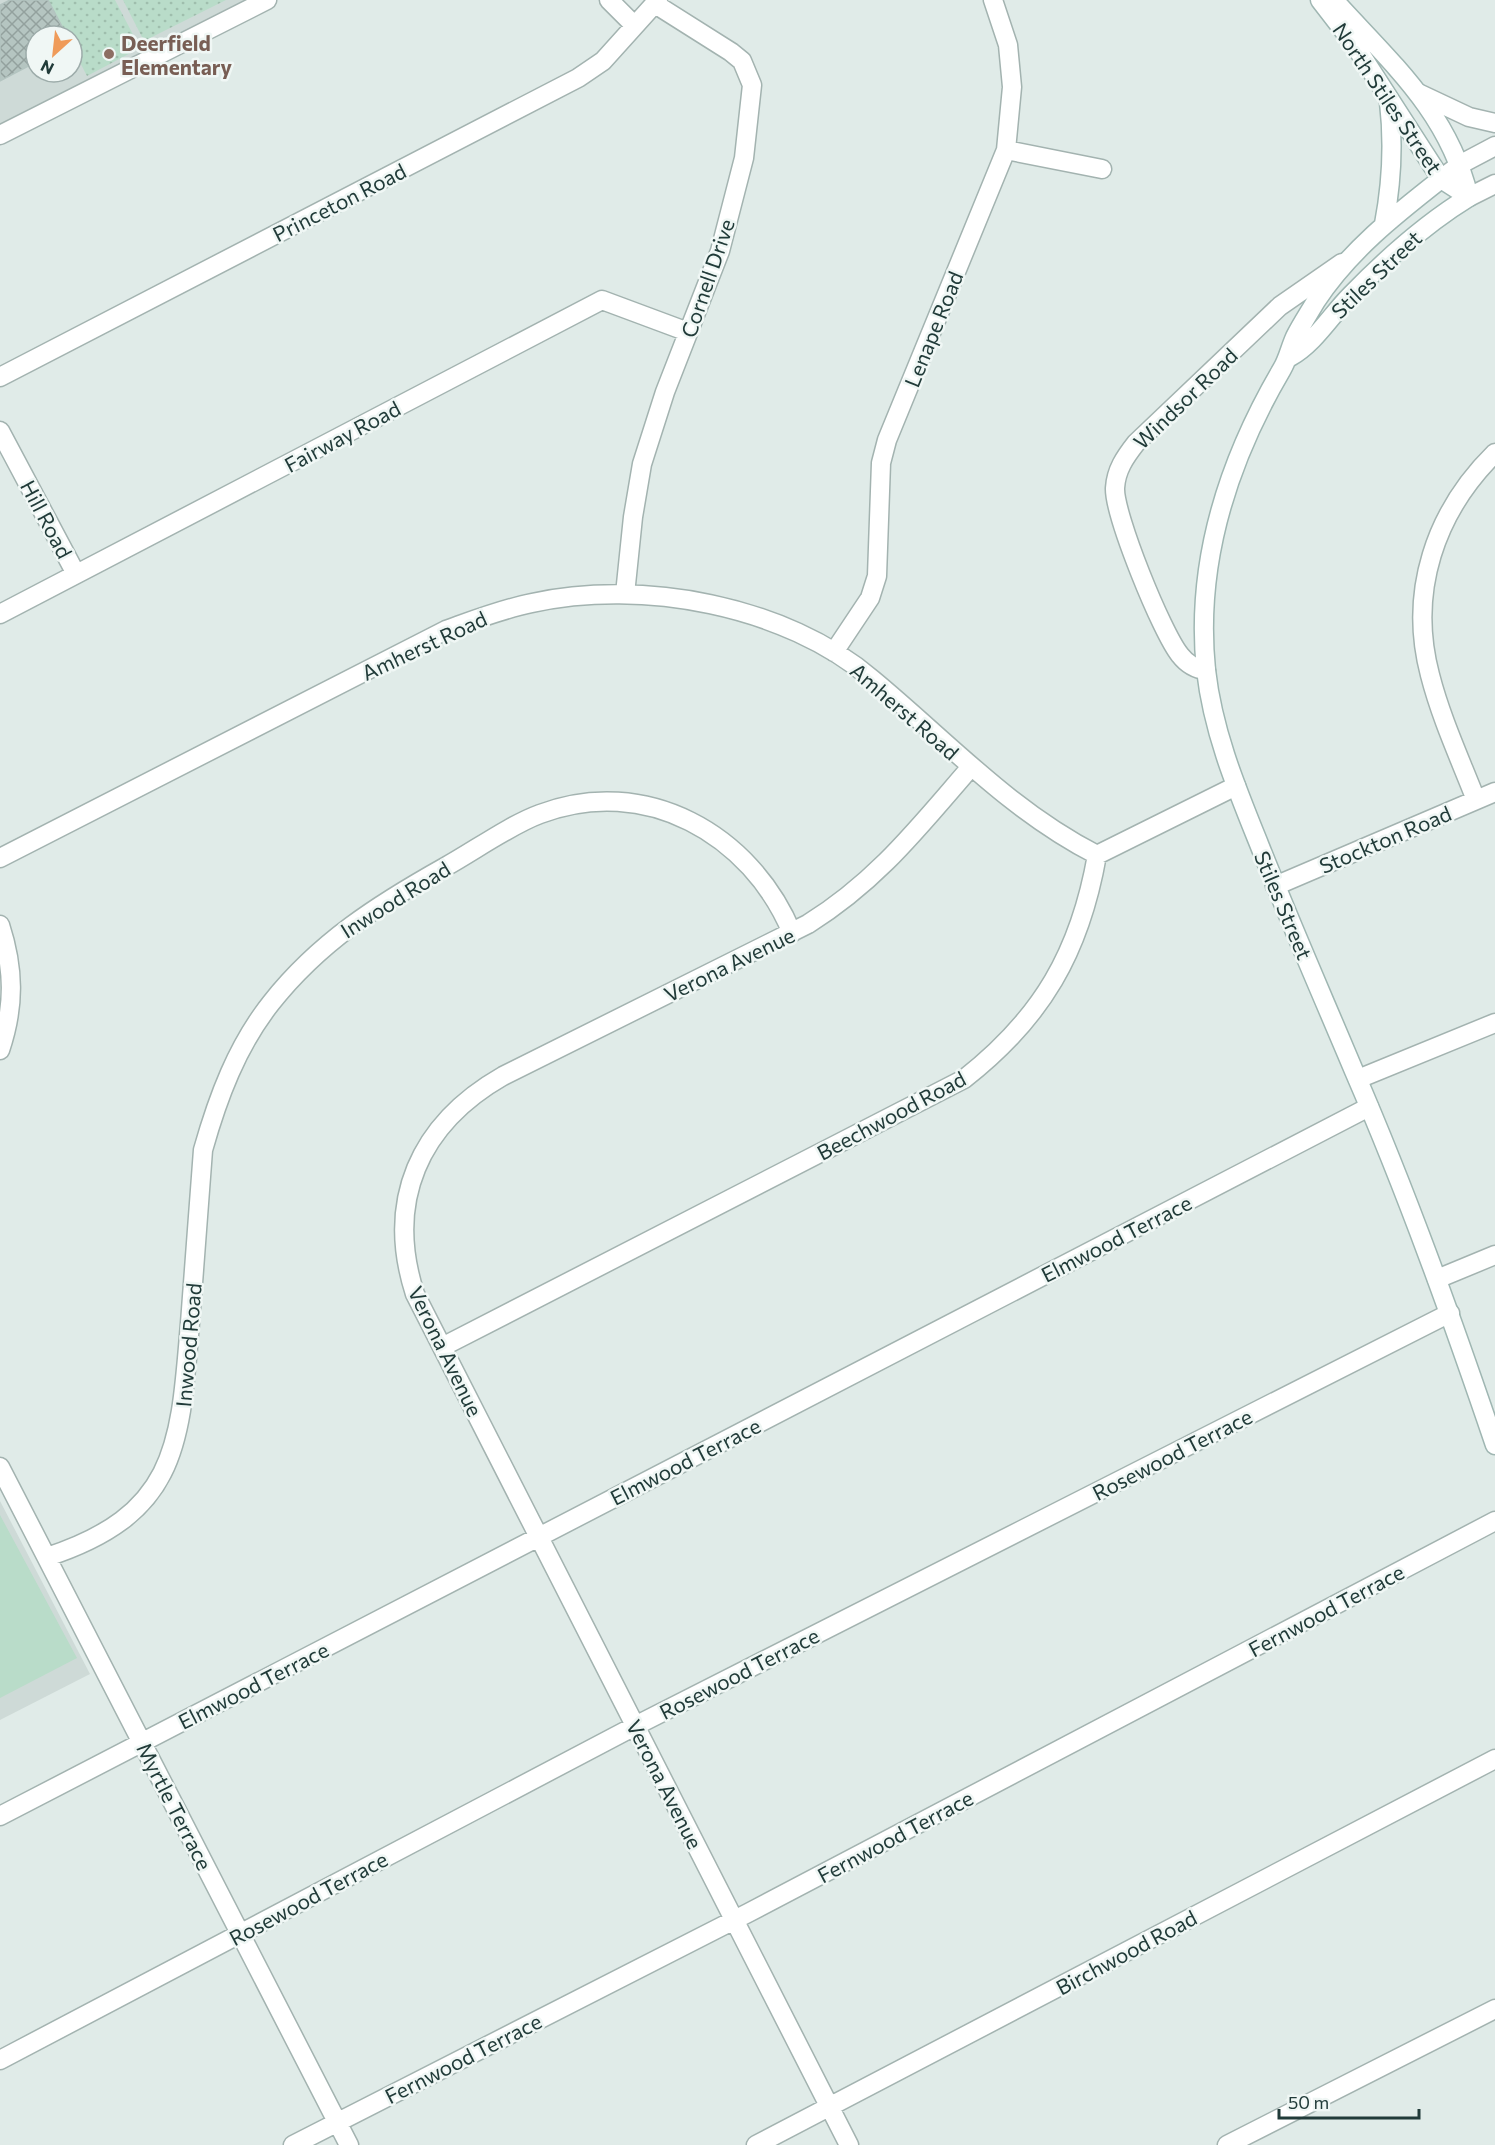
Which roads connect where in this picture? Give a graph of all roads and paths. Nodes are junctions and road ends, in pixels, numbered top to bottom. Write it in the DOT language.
graph roads {
  1 [pos="267,0"];
  2 [pos="609,0"];
  3 [pos="993,0"];
  4 [pos="1320,0"];
  5 [pos="1334,0"];
  6 [pos="656,2"];
  7 [pos="634,25"];
  8 [pos="1418,93"];
  9 [pos="1388,94"];
  10 [pos="1495,123"];
  11 [pos="0,135"];
  12 [pos="1495,146"];
  13 [pos="1006,150"];
  14 [pos="1461,164"];
  15 [pos="1102,169"];
  16 [pos="1441,179"];
  17 [pos="1495,183"];
  18 [pos="1468,197"];
  19 [pos="1383,224"];
  20 [pos="1353,256"];
  21 [pos="688,332"];
  22 [pos="1290,357"];
  23 [pos="0,377"];
  24 [pos="0,431"];
  25 [pos="1495,453"];
  26 [pos="76,574"];
  27 [pos="625,594"];
  28 [pos="0,614"];
  29 [pos="834,652"];
  30 [pos="1206,670"];
  31 [pos="970,768"];
  32 [pos="1236,786"];
  33 [pos="1495,792"];
  34 [pos="1476,800"];
  35 [pos="1097,855"];
  36 [pos="0,858"];
  37 [pos="1275,886"];
  38 [pos="0,925"];
  39 [pos="792,933"];
  40 [pos="1495,1023"];
  41 [pos="0,1050"];
  42 [pos="1358,1079"];
  43 [pos="1369,1107"];
  44 [pos="1495,1255"];
  45 [pos="1437,1279"];
  46 [pos="1450,1313"];
  47 [pos="442,1347"];
  48 [pos="1495,1445"];
  49 [pos="0,1467"];
  50 [pos="1495,1521"];
  51 [pos="539,1536"];
  52 [pos="47,1557"];
  53 [pos="635,1726"];
  54 [pos="142,1742"];
  55 [pos="1495,1759"];
  56 [pos="0,1816"];
  57 [pos="734,1920"];
  58 [pos="240,1933"];
  59 [pos="1495,2009"];
  60 [pos="0,2060"];
  61 [pos="830,2107"];
  62 [pos="338,2122"];
  63 [pos="293,2145"];
  64 [pos="349,2145"];
  65 [pos="756,2145"];
  66 [pos="849,2145"];
  67 [pos="1227,2145"];
  1 -- 11 [label="street"];
  2 -- 7 [label="street"];
  3 -- 13 [label="street, Lenape Road"];
  4 -- 9 [label="street, North Stiles Street"];
  5 -- 8 [label="street, North Stiles Street"];
  6 -- 7 [label="street, Princeton Road"];
  6 -- 21 [label="street, Cornell Drive"];
  7 -- 23 [label="street, Princeton Road"];
  8 -- 10 [label="street"];
  8 -- 14 [label="street, North Stiles Street"];
  9 -- 16 [label="street, North Stiles Street"];
  9 -- 19 [label="street"];
  12 -- 14 [label="street, Stiles Street"];
  13 -- 15 [label="street"];
  13 -- 29 [label="street, Lenape Road"];
  14 -- 16 [label="street, Stiles Street"];
  14 -- 18 [label="street, North Stiles Street"];
  16 -- 18 [label="street, North Stiles Street"];
  16 -- 19 [label="street, Stiles Street"];
  17 -- 18 [label="street, Stiles Street"];
  18 -- 22 [label="street, Stiles Street"];
  19 -- 20 [label="street, Stiles Street"];
  20 -- 22 [label="street, Stiles Street"];
  20 -- 30 [label="street, Windsor Road"];
  21 -- 26 [label="street, Fairway Road"];
  21 -- 27 [label="street, Cornell Drive"];
  22 -- 30 [label="street, Stiles Street"];
  24 -- 26 [label="street, Hill Road"];
  25 -- 34 [label="street"];
  26 -- 28 [label="street, Fairway Road"];
  27 -- 29 [label="street, Amherst Road"];
  27 -- 36 [label="street, Amherst Road"];
  29 -- 31 [label="street, Amherst Road"];
  30 -- 32 [label="street, Stiles Street"];
  31 -- 35 [label="street, Amherst Road"];
  31 -- 39 [label="street, Verona Avenue"];
  32 -- 35 [label="street"];
  32 -- 37 [label="street, Stiles Street"];
  33 -- 34 [label="street, Stockton Road"];
  34 -- 37 [label="street, Stockton Road"];
  35 -- 47 [label="street, Beechwood Road"];
  37 -- 42 [label="street, Stiles Street"];
  38 -- 41 [label="street"];
  39 -- 47 [label="street, Verona Avenue"];
  39 -- 52 [label="street, Inwood Road"];
  40 -- 42 [label="street"];
  42 -- 43 [label="street, Stiles Street"];
  43 -- 45 [label="street, Stiles Street"];
  43 -- 51 [label="street, Elmwood Terrace"];
  44 -- 45 [label="street"];
  45 -- 46 [label="street, Stiles Street"];
  46 -- 48 [label="street, Stiles Street"];
  46 -- 53 [label="street, Rosewood Terrace"];
  47 -- 51 [label="street, Verona Avenue"];
  49 -- 52 [label="street, Myrtle Terrace"];
  50 -- 57 [label="street, Fernwood Terrace"];
  51 -- 53 [label="street, Verona Avenue"];
  51 -- 54 [label="street, Elmwood Terrace"];
  52 -- 54 [label="street, Myrtle Terrace"];
  53 -- 57 [label="street, Verona Avenue"];
  53 -- 58 [label="street, Rosewood Terrace"];
  54 -- 56 [label="street, Elmwood Terrace"];
  54 -- 58 [label="street, Myrtle Terrace"];
  55 -- 61 [label="street, Birchwood Road"];
  57 -- 61 [label="street, Verona Avenue"];
  57 -- 62 [label="street, Fernwood Terrace"];
  58 -- 60 [label="street, Rosewood Terrace"];
  58 -- 62 [label="street, Myrtle Terrace"];
  59 -- 67 [label="street"];
  61 -- 65 [label="street, Birchwood Road"];
  61 -- 66 [label="street, Verona Avenue"];
  62 -- 63 [label="street, Fernwood Terrace"];
  62 -- 64 [label="street, Myrtle Terrace"];
}
